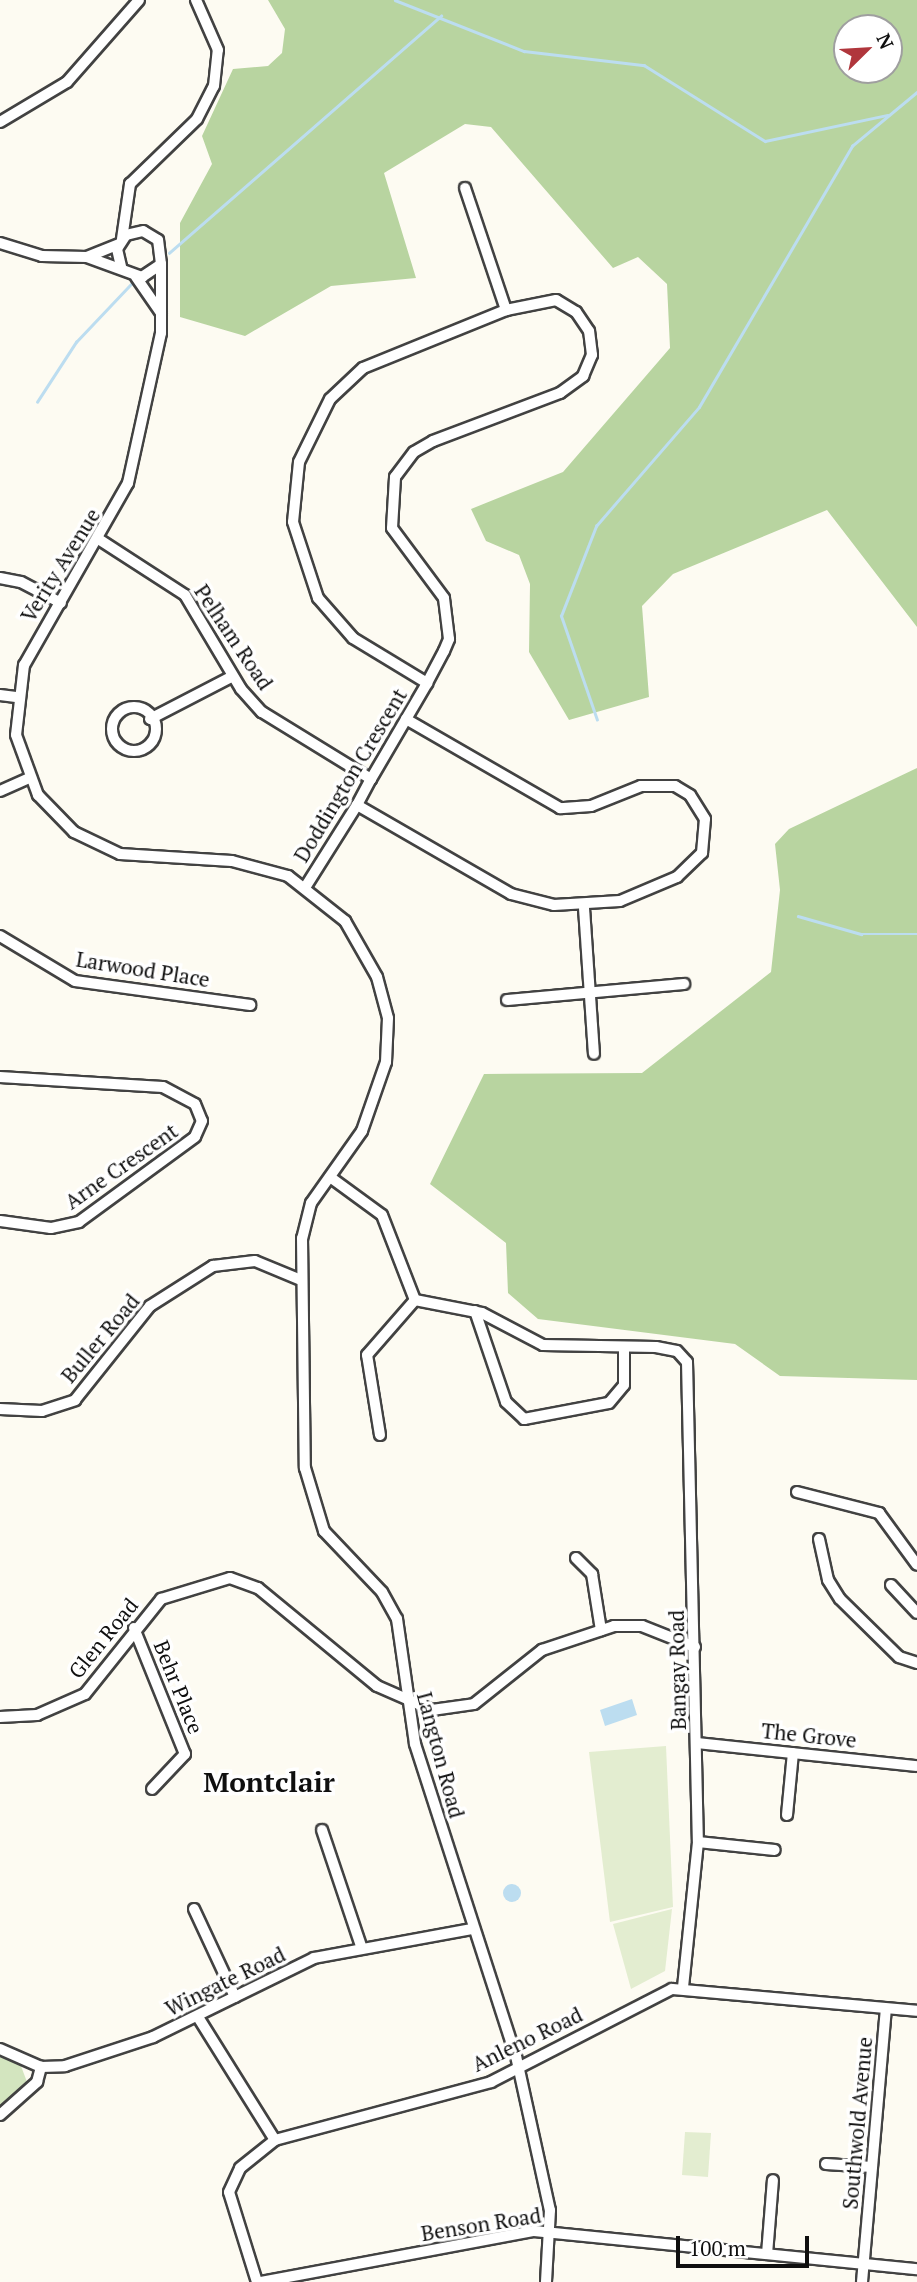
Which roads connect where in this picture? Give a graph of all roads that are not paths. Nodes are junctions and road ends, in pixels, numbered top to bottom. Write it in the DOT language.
graph roads {
  1 [pos="139,0"];
  2 [pos="196,0"];
  3 [pos="0,122"];
  4 [pos="465,188"];
  5 [pos="125,209"];
  6 [pos="137,231"];
  7 [pos="120,241"];
  8 [pos="0,243"];
  9 [pos="87,257"];
  10 [pos="161,264"];
  11 [pos="121,267"];
  12 [pos="136,277"];
  13 [pos="506,310"];
  14 [pos="161,314"];
  15 [pos="100,540"];
  16 [pos="0,578"];
  17 [pos="61,603"];
  18 [pos="233,676"];
  19 [pos="427,683"];
  20 [pos="0,695"];
  21 [pos="16,697"];
  22 [pos="150,719"];
  23 [pos="406,719"];
  24 [pos="29,778"];
  25 [pos="371,779"];
  26 [pos="0,791"];
  27 [pos="357,804"];
  28 [pos="306,887"];
  29 [pos="584,908"];
  30 [pos="0,936"];
  31 [pos="684,984"];
  32 [pos="589,990"];
  33 [pos="507,1000"];
  34 [pos="250,1005"];
  35 [pos="594,1054"];
  36 [pos="0,1077"];
  37 [pos="330,1177"];
  38 [pos="0,1221"];
  39 [pos="301,1280"];
  40 [pos="415,1300"];
  41 [pos="475,1311"];
  42 [pos="624,1348"];
  43 [pos="0,1409"];
  44 [pos="380,1435"];
  45 [pos="797,1492"];
  46 [pos="819,1539"];
  47 [pos="576,1558"];
  48 [pos="917,1565"];
  49 [pos="891,1586"];
  50 [pos="917,1612"];
  51 [pos="134,1628"];
  52 [pos="601,1630"];
  53 [pos="695,1647"];
  54 [pos="917,1662"];
  55 [pos="405,1701"];
  56 [pos="0,1717"];
  57 [pos="697,1743"];
  58 [pos="793,1753"];
  59 [pos="917,1766"];
  60 [pos="152,1789"];
  61 [pos="787,1815"];
  62 [pos="323,1830"];
  63 [pos="698,1842"];
  64 [pos="775,1850"];
  65 [pos="194,1909"];
  66 [pos="472,1929"];
  67 [pos="361,1947"];
  68 [pos="683,1988"];
  69 [pos="235,1997"];
  70 [pos="886,2009"];
  71 [pos="917,2011"];
  72 [pos="198,2017"];
  73 [pos="0,2049"];
  74 [pos="41,2067"];
  75 [pos="516,2070"];
  76 [pos="0,2115"];
  77 [pos="275,2140"];
  78 [pos="826,2164"];
  79 [pos="872,2168"];
  80 [pos="773,2180"];
  81 [pos="551,2231"];
  82 [pos="767,2254"];
  83 [pos="864,2263"];
  84 [pos="917,2269"];
  85 [pos="259,2282"];
  86 [pos="546,2282"];
  87 [pos="862,2282"];
  1 -- 3 [label="street"];
  2 -- 5 [label="street"];
  4 -- 13 [label="street"];
  5 -- 6 [label="street"];
  5 -- 7 [label="street"];
  6 -- 7 [label="street"];
  6 -- 10 [label="street"];
  7 -- 9 [label="street"];
  7 -- 11 [label="street"];
  8 -- 9 [label="street"];
  9 -- 11 [label="street"];
  10 -- 12 [label="street"];
  10 -- 14 [label="street, Verity Avenue"];
  11 -- 12 [label="street"];
  12 -- 14 [label="street"];
  13 -- 19 [label="street, Doddington Crescent"];
  13 -- 19 [label="street, Doddington Crescent"];
  14 -- 15 [label="street, Verity Avenue"];
  15 -- 17 [label="street, Verity Avenue"];
  15 -- 18 [label="street, Pelham Road"];
  16 -- 17 [label="street"];
  17 -- 21 [label="street, Verity Avenue"];
  18 -- 22 [label="street"];
  18 -- 25 [label="street, Pelham Road"];
  19 -- 23 [label="street, Doddington Crescent"];
  20 -- 21 [label="street"];
  21 -- 24 [label="street, Verity Avenue"];
  22 -- 22 [label="street"];
  23 -- 25 [label="street, Doddington Crescent"];
  23 -- 29 [label="street"];
  24 -- 26 [label="street"];
  24 -- 28 [label="street, Verity Avenue"];
  25 -- 27 [label="street, Doddington Crescent"];
  27 -- 28 [label="street, Doddington Crescent"];
  27 -- 29 [label="street"];
  28 -- 37 [label="street, Verity Avenue"];
  29 -- 32 [label="street"];
  30 -- 34 [label="street, Larwood Place"];
  31 -- 32 [label="street"];
  32 -- 33 [label="street"];
  32 -- 35 [label="street"];
  36 -- 38 [label="street, Arne Crescent"];
  37 -- 39 [label="street, Langton Road"];
  37 -- 40 [label="street"];
  39 -- 43 [label="street, Buller Road"];
  39 -- 55 [label="street, Langton Road"];
  40 -- 41 [label="street"];
  40 -- 44 [label="street"];
  41 -- 42 [label="street"];
  41 -- 42 [label="street"];
  42 -- 53 [label="street, Bangay Road"];
  45 -- 48 [label="street"];
  46 -- 54 [label="street"];
  47 -- 52 [label="street"];
  49 -- 50 [label="street"];
  51 -- 55 [label="street, Glen Road"];
  51 -- 56 [label="street, Glen Road"];
  51 -- 60 [label="street, Behr Place"];
  52 -- 53 [label="street"];
  52 -- 55 [label="street"];
  53 -- 57 [label="street, Bangay Road"];
  55 -- 66 [label="street, Langton Road"];
  57 -- 58 [label="street, The Grove"];
  57 -- 63 [label="street, Bangay Road"];
  58 -- 59 [label="street, The Grove"];
  58 -- 61 [label="street"];
  62 -- 67 [label="street"];
  63 -- 64 [label="street"];
  63 -- 68 [label="street, Bangay Road"];
  65 -- 69 [label="street"];
  66 -- 67 [label="street, Wingate Road"];
  66 -- 75 [label="street, Langton Road"];
  67 -- 69 [label="street, Wingate Road"];
  68 -- 70 [label="street, Anleno Road"];
  68 -- 75 [label="street, Anleno Road"];
  69 -- 72 [label="street, Wingate Road"];
  70 -- 71 [label="street, Anleno Road"];
  70 -- 79 [label="street, Southwold Avenue"];
  72 -- 74 [label="street, Wingate Road"];
  72 -- 77 [label="street"];
  73 -- 74 [label="street"];
  74 -- 76 [label="street"];
  75 -- 77 [label="street, Anleno Road"];
  75 -- 81 [label="street, Langton Road"];
  77 -- 85 [label="street, Anleno Road"];
  78 -- 79 [label="street"];
  79 -- 83 [label="street, Southwold Avenue"];
  80 -- 82 [label="street"];
  81 -- 82 [label="street, Benson Road"];
  81 -- 85 [label="street, Benson Road"];
  81 -- 86 [label="street, Langton Road"];
  82 -- 83 [label="street, Benson Road"];
  83 -- 84 [label="street, Benson Road"];
  83 -- 87 [label="street, Southwold Avenue"];
}
